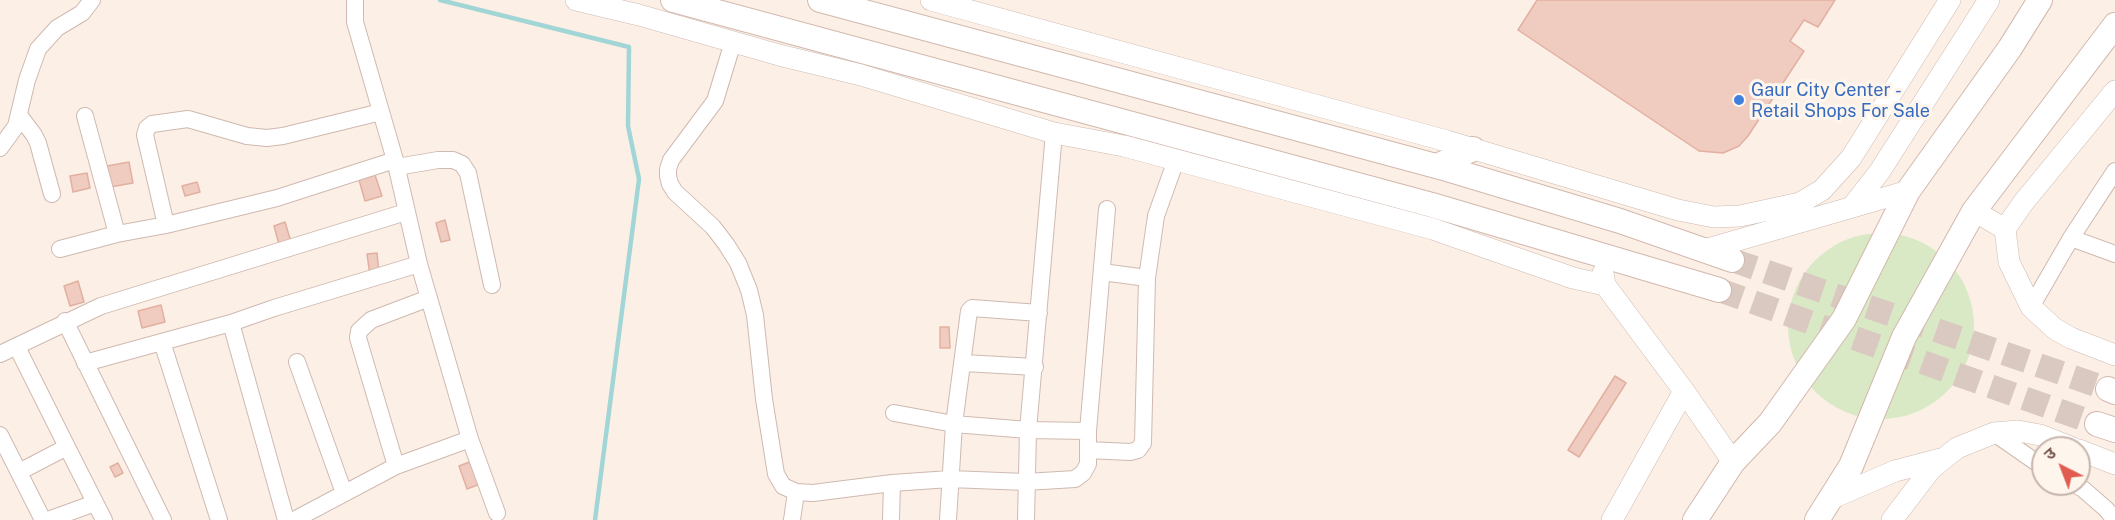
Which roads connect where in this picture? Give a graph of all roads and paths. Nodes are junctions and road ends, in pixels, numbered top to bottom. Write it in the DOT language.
graph roads {
  1 [pos="92,0"];
  2 [pos="576,0"];
  3 [pos="673,0"];
  4 [pos="820,0"];
  5 [pos="1950,0"];
  6 [pos="1989,0"];
  7 [pos="2040,0"];
  8 [pos="940,1"];
  9 [pos="355,3"];
  10 [pos="2115,25"];
  11 [pos="733,42"];
  12 [pos="2115,91"];
  13 [pos="381,111"];
  14 [pos="19,115"];
  15 [pos="85,116"];
  16 [pos="1054,133"];
  17 [pos="0,148"];
  18 [pos="1473,148"];
  19 [pos="1176,160"];
  20 [pos="396,164"];
  21 [pos="1437,166"];
  22 [pos="2115,171"];
  23 [pos="1908,190"];
  24 [pos="52,194"];
  25 [pos="1800,203"];
  26 [pos="1852,207"];
  27 [pos="1107,209"];
  28 [pos="1974,211"];
  29 [pos="406,212"];
  30 [pos="1819,216"];
  31 [pos="166,225"];
  32 [pos="2005,229"];
  33 [pos="117,234"];
  34 [pos="2071,238"];
  35 [pos="60,249"];
  36 [pos="1704,250"];
  37 [pos="1598,254"];
  38 [pos="2115,254"];
  39 [pos="1732,260"];
  40 [pos="419,264"];
  41 [pos="1102,272"];
  42 [pos="1147,278"];
  43 [pos="492,285"];
  44 [pos="1605,285"];
  45 [pos="1719,290"];
  46 [pos="429,298"];
  47 [pos="2031,307"];
  48 [pos="1039,313"];
  49 [pos="65,321"];
  50 [pos="231,323"];
  51 [pos="162,342"];
  52 [pos="17,347"];
  53 [pos="0,354"];
  54 [pos="2115,355"];
  55 [pos="297,362"];
  56 [pos="85,363"];
  57 [pos="964,363"];
  58 [pos="1035,367"];
  59 [pos="1684,391"];
  60 [pos="894,413"];
  61 [pos="954,424"];
  62 [pos="1028,430"];
  63 [pos="1088,431"];
  64 [pos="1994,433"];
  65 [pos="2043,436"];
  66 [pos="470,439"];
  67 [pos="1,440"];
  68 [pos="67,447"];
  69 [pos="1088,450"];
  70 [pos="2091,455"];
  71 [pos="1944,458"];
  72 [pos="2031,459"];
  73 [pos="1733,462"];
  74 [pos="2115,464"];
  75 [pos="396,466"];
  76 [pos="19,472"];
  77 [pos="951,479"];
  78 [pos="1026,482"];
  79 [pos="892,483"];
  80 [pos="796,492"];
  81 [pos="344,493"];
  82 [pos="2091,496"];
  83 [pos="1830,499"];
  84 [pos="95,503"];
  85 [pos="497,513"];
  86 [pos="1898,519"];
  87 [pos="43,520"];
  88 [pos="48,520"];
  89 [pos="104,520"];
  90 [pos="162,520"];
  91 [pos="219,520"];
  92 [pos="286,520"];
  93 [pos="294,520"];
  94 [pos="792,520"];
  95 [pos="891,520"];
  96 [pos="948,520"];
  97 [pos="1026,520"];
  98 [pos="1612,520"];
  99 [pos="1695,520"];
  100 [pos="1817,520"];
  101 [pos="2115,520"];
  1 -- 14 [label="street"];
  2 -- 11 [label="street"];
  3 -- 37 [label="main road"];
  4 -- 21 [label="main road"];
  5 -- 25 [label="street"];
  6 -- 26 [label="street"];
  7 -- 23 [label="main road"];
  8 -- 18 [label="street"];
  9 -- 13 [label="street"];
  10 -- 28 [label="main road"];
  11 -- 16 [label="street"];
  11 -- 80 [label="street"];
  12 -- 32 [label="street"];
  13 -- 20 [label="street"];
  13 -- 31 [label="street"];
  14 -- 17 [label="street"];
  14 -- 24 [label="street"];
  15 -- 33 [label="street"];
  16 -- 19 [label="street"];
  16 -- 48 [label="street"];
  18 -- 21 [label="main road"];
  18 -- 25 [label="street"];
  19 -- 42 [label="street"];
  19 -- 44 [label="street"];
  20 -- 29 [label="street"];
  20 -- 31 [label="street"];
  20 -- 43 [label="street"];
  21 -- 36 [label="main road"];
  22 -- 34 [label="street"];
  23 -- 26 [label="street"];
  23 -- 73 [label="main road"];
  25 -- 30 [label="street"];
  26 -- 30 [label="street"];
  27 -- 41 [label="street"];
  28 -- 32 [label="street"];
  28 -- 83 [label="main road"];
  29 -- 40 [label="street"];
  29 -- 49 [label="street"];
  30 -- 36 [label="street"];
  31 -- 33 [label="street"];
  32 -- 47 [label="street"];
  33 -- 35 [label="street"];
  34 -- 38 [label="street"];
  34 -- 47 [label="street"];
  36 -- 39 [label="main road"];
  37 -- 44 [label="street"];
  37 -- 45 [label="main road"];
  40 -- 46 [label="street"];
  40 -- 50 [label="street"];
  41 -- 42 [label="street"];
  41 -- 63 [label="street"];
  42 -- 69 [label="street"];
  44 -- 59 [label="street"];
  46 -- 66 [label="street"];
  46 -- 75 [label="street"];
  47 -- 54 [label="street"];
  48 -- 57 [label="street"];
  48 -- 58 [label="street"];
  49 -- 52 [label="street"];
  49 -- 56 [label="street"];
  50 -- 51 [label="street"];
  50 -- 92 [label="street"];
  51 -- 56 [label="street"];
  51 -- 91 [label="street"];
  52 -- 53 [label="street"];
  52 -- 68 [label="street"];
  55 -- 81 [label="street"];
  56 -- 90 [label="street"];
  57 -- 58 [label="street"];
  57 -- 61 [label="street"];
  58 -- 62 [label="street"];
  59 -- 73 [label="street"];
  59 -- 98 [label="street"];
  60 -- 61 [label="street"];
  61 -- 62 [label="street"];
  61 -- 77 [label="street"];
  62 -- 63 [label="street"];
  62 -- 78 [label="street"];
  63 -- 69 [label="street"];
  64 -- 65 [label="street"];
  64 -- 71 [label="street"];
  64 -- 72 [label="street"];
  66 -- 75 [label="street"];
  66 -- 85 [label="street"];
  67 -- 76 [label="street"];
  68 -- 76 [label="street"];
  68 -- 84 [label="street"];
  69 -- 78 [label="street"];
  70 -- 74 [label="street"];
  71 -- 83 [label="street"];
  71 -- 86 [label="street"];
  73 -- 99 [label="main road"];
  75 -- 81 [label="street"];
  76 -- 87 [label="street"];
  77 -- 78 [label="street"];
  77 -- 79 [label="street"];
  77 -- 96 [label="street"];
  78 -- 97 [label="street"];
  79 -- 80 [label="street"];
  79 -- 95 [label="street"];
  80 -- 94 [label="street"];
  81 -- 93 [label="street"];
  82 -- 101 [label="street"];
  83 -- 100 [label="main road"];
  84 -- 88 [label="street"];
  84 -- 89 [label="street"];
}
